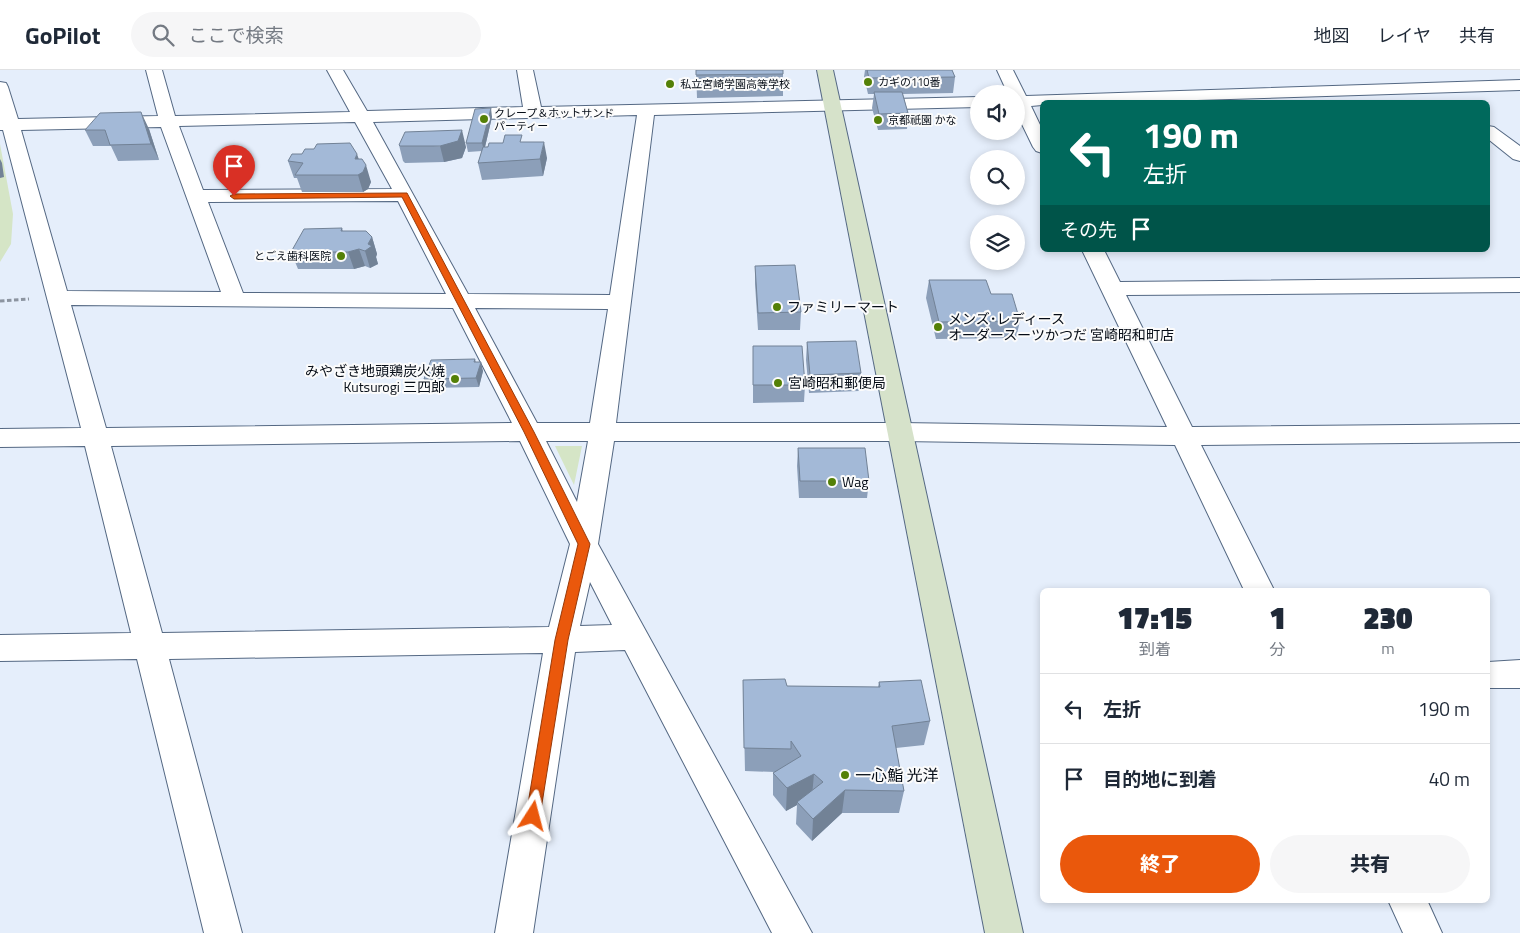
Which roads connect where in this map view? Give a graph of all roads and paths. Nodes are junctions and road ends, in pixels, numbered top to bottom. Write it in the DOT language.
graph roads {
  1 [pos="154,70"];
  2 [pos="335,70"];
  3 [pos="525,70"];
  4 [pos="825,70"];
  5 [pos="1005,70"];
  6 [pos="1397,70"];
  7 [pos="1011,85"];
  8 [pos="1520,85"];
  9 [pos="0,87"];
  10 [pos="1428,88"];
  11 [pos="1040,100"];
  12 [pos="1050,100"];
  13 [pos="1445,100"];
  14 [pos="1025,101"];
  15 [pos="970,102"];
  16 [pos="833,107"];
  17 [pos="646,111"];
  18 [pos="533,114"];
  19 [pos="1025,114"];
  20 [pos="363,117"];
  21 [pos="168,121"];
  22 [pos="5,125"];
  23 [pos="1490,132"];
  24 [pos="1040,143"];
  25 [pos="1520,155"];
  26 [pos="405,195"];
  27 [pos="196,196"];
  28 [pos="1094,252"];
  29 [pos="1520,284"];
  30 [pos="1112,289"];
  31 [pos="57,298"];
  32 [pos="234,299"];
  33 [pos="459,301"];
  34 [pos="621,302"];
  35 [pos="529,432"];
  36 [pos="602,432"];
  37 [pos="901,432"];
  38 [pos="1520,433"];
  39 [pos="1186,436"];
  40 [pos="96,437"];
  41 [pos="0,438"];
  42 [pos="584,544"];
  43 [pos="1258,588"];
  44 [pos="635,637"];
  45 [pos="561,640"];
  46 [pos="148,646"];
  47 [pos="0,648"];
  48 [pos="1520,674"];
  49 [pos="1490,675"];
  50 [pos="1408,903"];
  51 [pos="223,933"];
  52 [pos="514,933"];
  53 [pos="793,933"];
  54 [pos="1004,933"];
  55 [pos="1423,933"];
  1 -- 21 [label="street"];
  2 -- 20 [label="street"];
  3 -- 18 [label="street"];
  4 -- 16 [label="street"];
  5 -- 7 [label="street"];
  6 -- 10 [label="street"];
  8 -- 10 [label="street"];
  9 -- 22 [label="street"];
  10 -- 12 [label="street"];
  10 -- 13 [label="street"];
  11 -- 14 [label="street"];
  15 -- 16 [label="street"];
  16 -- 17 [label="street"];
  16 -- 37 [label="street"];
  17 -- 18 [label="street"];
  17 -- 34 [label="street"];
  18 -- 20 [label="street"];
  19 -- 24 [label="street"];
  20 -- 21 [label="street"];
  20 -- 26 [label="street"];
  21 -- 22 [label="street"];
  21 -- 27 [label="street"];
  22 -- 31 [label="street"];
  23 -- 25 [label="street"];
  26 -- 27 [label="street"];
  26 -- 33 [label="street"];
  27 -- 32 [label="street"];
  28 -- 30 [label="street"];
  29 -- 30 [label="street"];
  30 -- 39 [label="street"];
  31 -- 32 [label="street"];
  31 -- 40 [label="street"];
  32 -- 33 [label="street"];
  33 -- 34 [label="street"];
  33 -- 35 [label="street"];
  34 -- 36 [label="street"];
  35 -- 36 [label="street"];
  35 -- 40 [label="street"];
  35 -- 42 [label="street"];
  36 -- 37 [label="street"];
  36 -- 42 [label="street"];
  37 -- 39 [label="street"];
  37 -- 54 [label="street"];
  38 -- 39 [label="street"];
  39 -- 43 [label="street"];
  40 -- 41 [label="street"];
  40 -- 46 [label="street"];
  42 -- 44 [label="street"];
  42 -- 45 [label="street"];
  44 -- 45 [label="street"];
  44 -- 53 [label="street"];
  45 -- 46 [label="street"];
  45 -- 52 [label="street"];
  46 -- 47 [label="street"];
  46 -- 51 [label="street"];
  48 -- 49 [label="street"];
  50 -- 55 [label="street"];
}
